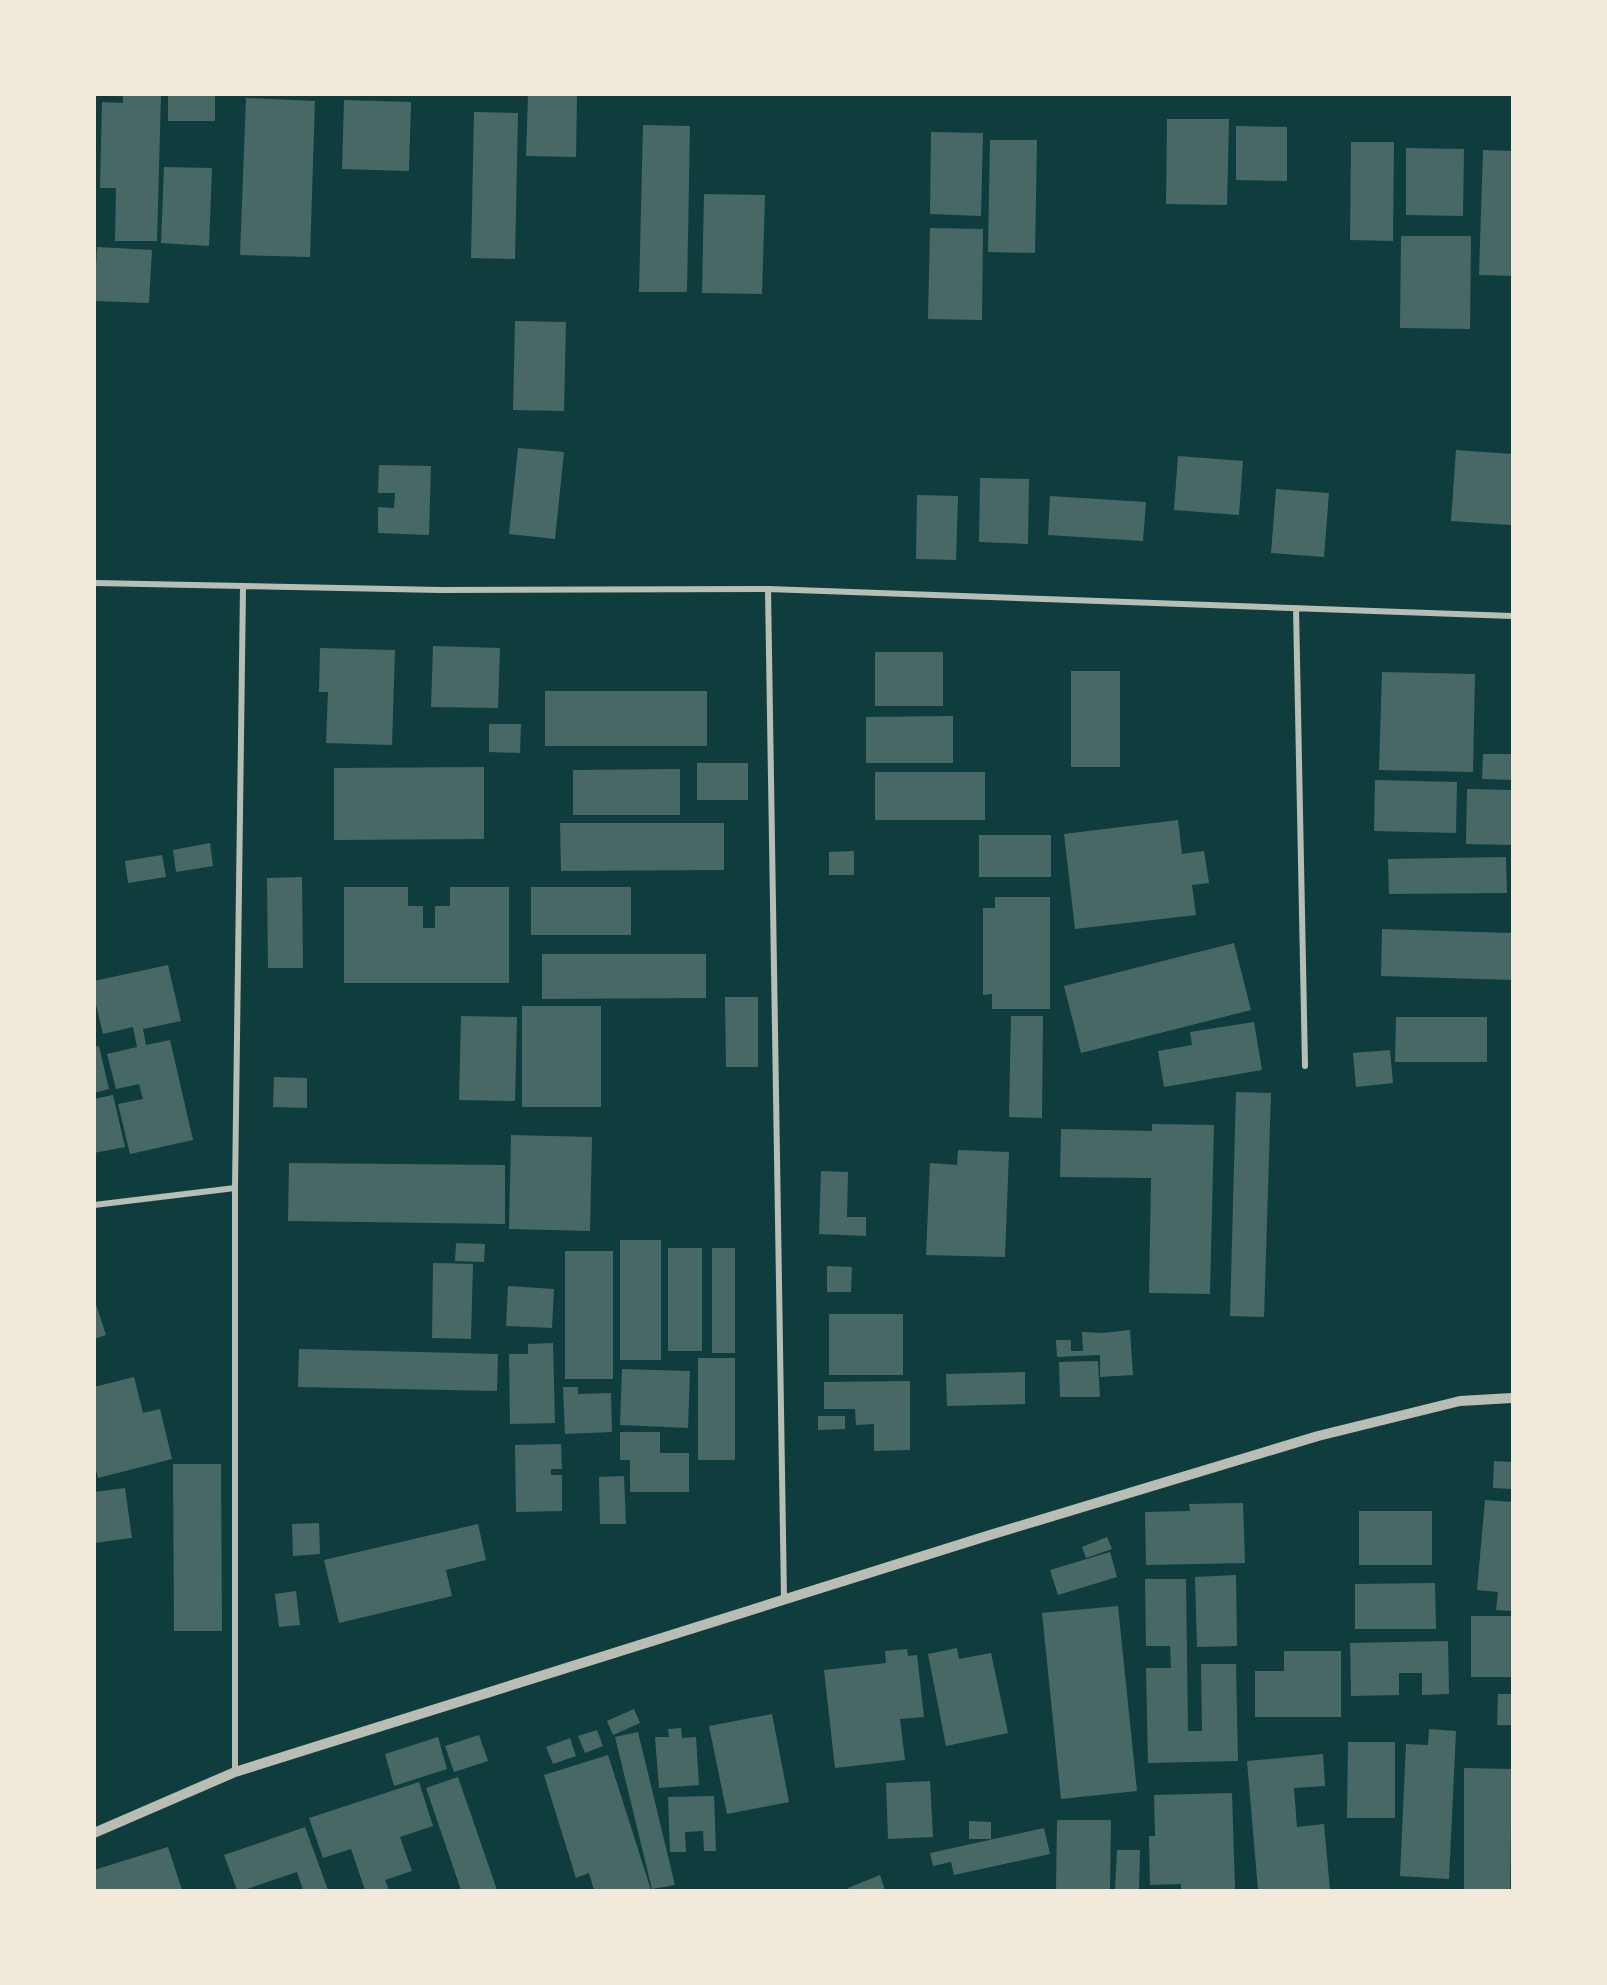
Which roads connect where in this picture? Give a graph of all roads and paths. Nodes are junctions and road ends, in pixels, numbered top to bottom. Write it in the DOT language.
graph roads {
  1 [pos="94,583"];
  2 [pos="243,587"];
  3 [pos="768,589"];
  4 [pos="1296,608"];
  5 [pos="1512,616"];
  6 [pos="1305,1066"];
  7 [pos="235,1188"];
  8 [pos="94,1205"];
  9 [pos="1512,1398"];
  10 [pos="784,1598"];
  11 [pos="235,1772"];
  12 [pos="94,1833"];
  1 -- 2 [label="street"];
  2 -- 3 [label="street"];
  2 -- 7 [label="street"];
  3 -- 4 [label="street"];
  3 -- 10 [label="street"];
  4 -- 5 [label="street"];
  4 -- 6 [label="street"];
  7 -- 8 [label="street"];
  7 -- 11 [label="street"];
  9 -- 10 [label="street"];
  10 -- 11 [label="street"];
  11 -- 12 [label="street"];
}
